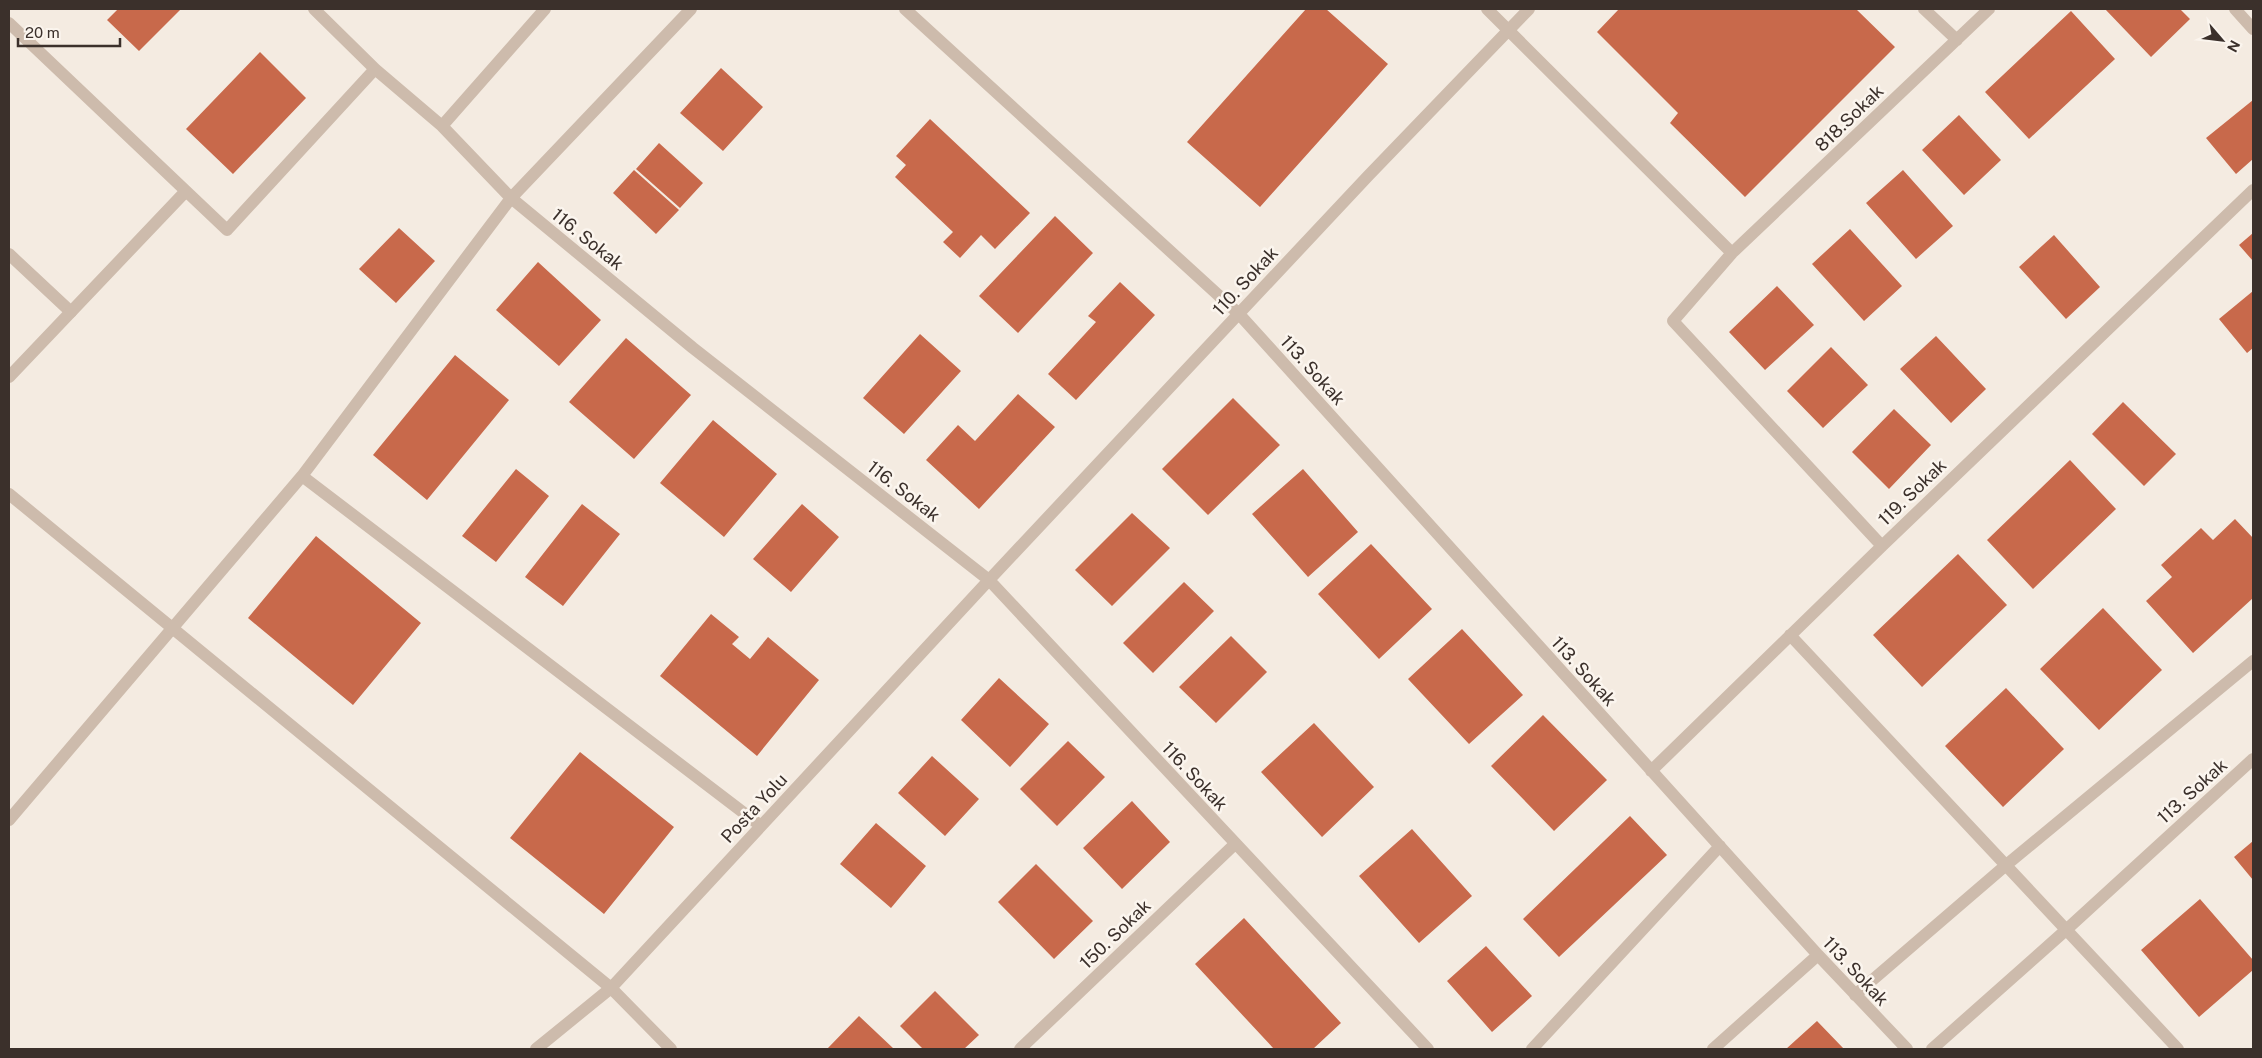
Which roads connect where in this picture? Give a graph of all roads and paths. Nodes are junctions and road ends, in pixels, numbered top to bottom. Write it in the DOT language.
graph roads {
  1 [pos="314,9"];
  2 [pos="545,9"];
  3 [pos="691,9"];
  4 [pos="905,9"];
  5 [pos="1487,9"];
  6 [pos="1529,9"];
  7 [pos="1924,9"];
  8 [pos="1989,9"];
  9 [pos="2235,9"];
  10 [pos="9,23"];
  11 [pos="2253,29"];
  12 [pos="1508,30"];
  13 [pos="1956,40"];
  14 [pos="376,69"];
  15 [pos="442,126"];
  16 [pos="2253,190"];
  17 [pos="186,191"];
  18 [pos="511,198"];
  19 [pos="1732,253"];
  20 [pos="9,254"];
  21 [pos="71,312"];
  22 [pos="1239,314"];
  23 [pos="9,377"];
  24 [pos="302,476"];
  25 [pos="9,494"];
  26 [pos="1882,546"];
  27 [pos="989,580"];
  28 [pos="172,628"];
  29 [pos="1790,635"];
  30 [pos="2253,661"];
  31 [pos="2253,759"];
  32 [pos="1651,771"];
  33 [pos="9,820"];
  34 [pos="761,826"];
  35 [pos="1235,844"];
  36 [pos="1720,846"];
  37 [pos="2005,866"];
  38 [pos="2066,930"];
  39 [pos="1818,955"];
  40 [pos="611,988"];
  41 [pos="1855,995"];
  42 [pos="536,1049"];
  43 [pos="671,1049"];
  44 [pos="1020,1049"];
  45 [pos="1428,1049"];
  46 [pos="1532,1049"];
  47 [pos="1713,1049"];
  48 [pos="1907,1049"];
  49 [pos="1932,1049"];
  50 [pos="2178,1049"];
  1 -- 14 [label="street, 116. Sokak"];
  2 -- 15 [label="street"];
  3 -- 18 [label="street"];
  4 -- 22 [label="street, 113. Sokak"];
  5 -- 12 [label="street"];
  6 -- 12 [label="street, 110. Sokak"];
  7 -- 13 [label="street"];
  8 -- 13 [label="street, 818.Sokak"];
  9 -- 11 [label="street"];
  10 -- 17 [label="street"];
  12 -- 19 [label="street"];
  12 -- 22 [label="street, 110. Sokak"];
  13 -- 19 [label="street, 818.Sokak"];
  14 -- 15 [label="street, 116. Sokak"];
  14 -- 17 [label="street"];
  15 -- 18 [label="street, 116. Sokak"];
  16 -- 26 [label="street, 119. Sokak"];
  17 -- 21 [label="street"];
  18 -- 24 [label="street"];
  18 -- 27 [label="street, 116. Sokak"];
  19 -- 26 [label="street, 119. Sokak"];
  20 -- 21 [label="street"];
  21 -- 23 [label="street"];
  22 -- 27 [label="street, 110. Sokak"];
  22 -- 32 [label="street, 113. Sokak"];
  24 -- 28 [label="street"];
  24 -- 34 [label="street"];
  25 -- 28 [label="street"];
  26 -- 29 [label="street"];
  27 -- 34 [label="street, Posta Yolu"];
  27 -- 35 [label="street, 116. Sokak"];
  28 -- 33 [label="street"];
  28 -- 40 [label="street"];
  29 -- 32 [label="street"];
  29 -- 37 [label="street"];
  30 -- 37 [label="street"];
  31 -- 38 [label="street, 113. Sokak"];
  32 -- 36 [label="street, 113. Sokak"];
  34 -- 40 [label="street, Posta Yolu"];
  35 -- 44 [label="street, 150. Sokak"];
  35 -- 45 [label="street, 116. Sokak"];
  36 -- 39 [label="street, 113. Sokak"];
  36 -- 46 [label="street"];
  37 -- 38 [label="street"];
  37 -- 41 [label="street"];
  38 -- 49 [label="street, 113. Sokak"];
  38 -- 50 [label="street"];
  39 -- 41 [label="street, 113. Sokak"];
  39 -- 47 [label="street"];
  40 -- 42 [label="street, Posta Yolu"];
  40 -- 43 [label="street"];
  41 -- 48 [label="street, 113. Sokak"];
}
